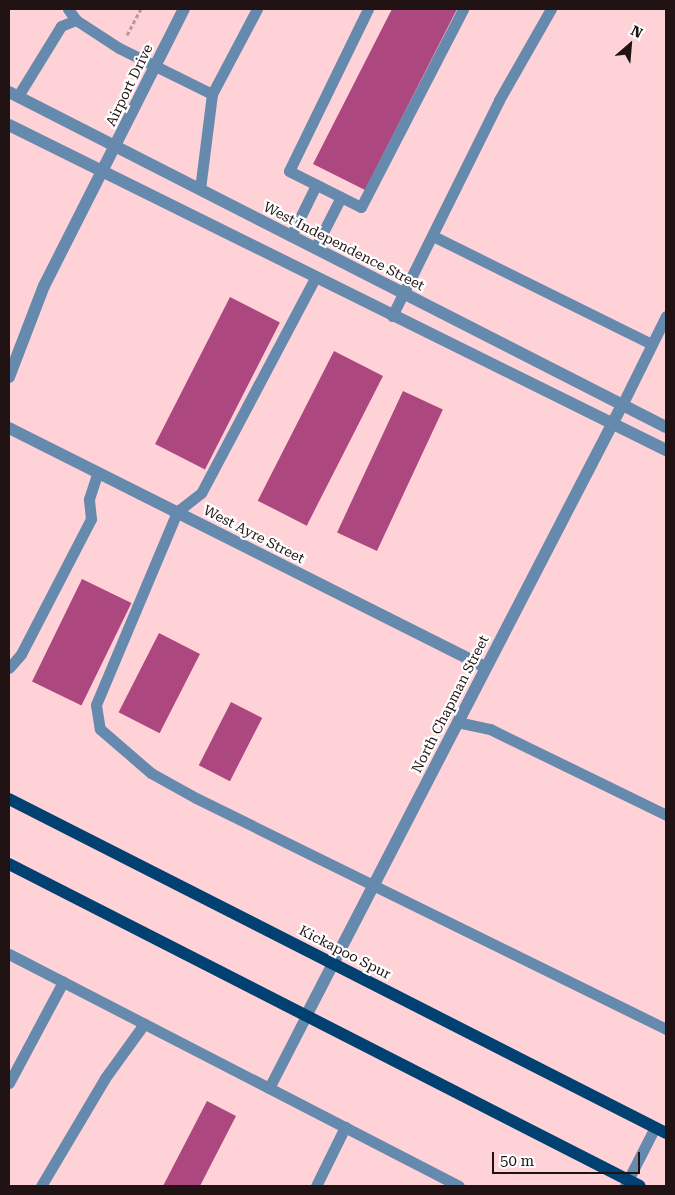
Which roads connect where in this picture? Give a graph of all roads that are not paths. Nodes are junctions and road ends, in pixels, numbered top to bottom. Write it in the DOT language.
graph roads {
  1 [pos="68,9"];
  2 [pos="184,9"];
  3 [pos="257,9"];
  4 [pos="368,9"];
  5 [pos="463,9"];
  6 [pos="550,9"];
  7 [pos="76,20"];
  8 [pos="156,66"];
  9 [pos="14,94"];
  10 [pos="212,94"];
  11 [pos="9,125"];
  12 [pos="116,146"];
  13 [pos="100,174"];
  14 [pos="316,185"];
  15 [pos="200,189"];
  16 [pos="341,197"];
  17 [pos="291,236"];
  18 [pos="433,236"];
  19 [pos="315,248"];
  20 [pos="315,278"];
  21 [pos="404,294"];
  22 [pos="392,316"];
  23 [pos="666,316"];
  24 [pos="652,344"];
  25 [pos="9,377"];
  26 [pos="622,405"];
  27 [pos="616,424"];
  28 [pos="666,427"];
  29 [pos="9,428"];
  30 [pos="666,450"];
  31 [pos="98,472"];
  32 [pos="177,512"];
  33 [pos="486,667"];
  34 [pos="9,668"];
  35 [pos="457,722"];
  36 [pos="9,799"];
  37 [pos="666,815"];
  38 [pos="9,864"];
  39 [pos="374,886"];
  40 [pos="9,954"];
  41 [pos="335,964"];
  42 [pos="63,982"];
  43 [pos="306,1016"];
  44 [pos="144,1024"];
  45 [pos="666,1029"];
  46 [pos="9,1083"];
  47 [pos="269,1088"];
  48 [pos="345,1127"];
  49 [pos="661,1130"];
  50 [pos="631,1184"];
  51 [pos="40,1186"];
  52 [pos="316,1186"];
  53 [pos="459,1186"];
  1 -- 7 [label="lane"];
  2 -- 8 [label="street, Airport Drive"];
  3 -- 10 [label="lane"];
  4 -- 14 [label="lane"];
  5 -- 16 [label="lane"];
  6 -- 18 [label="lane"];
  7 -- 8 [label="lane"];
  7 -- 9 [label="lane"];
  8 -- 10 [label="lane"];
  8 -- 12 [label="street, Airport Drive"];
  9 -- 12 [label="street, West Independence Street"];
  10 -- 15 [label="lane"];
  11 -- 13 [label="street"];
  12 -- 13 [label="street, Airport Drive"];
  12 -- 15 [label="street, West Independence Street"];
  13 -- 20 [label="street"];
  13 -- 25 [label="street, Airport Drive"];
  14 -- 16 [label="lane"];
  14 -- 17 [label="lane"];
  15 -- 17 [label="street, West Independence Street"];
  16 -- 19 [label="lane"];
  17 -- 19 [label="street, West Independence Street"];
  18 -- 21 [label="lane"];
  18 -- 24 [label="lane"];
  19 -- 21 [label="street, West Independence Street"];
  20 -- 22 [label="street"];
  20 -- 32 [label="lane"];
  21 -- 22 [label="lane"];
  21 -- 26 [label="street, West Independence Street"];
  22 -- 27 [label="street"];
  23 -- 24 [label="lane"];
  24 -- 26 [label="lane"];
  26 -- 27 [label="street, North Chapman Street"];
  26 -- 28 [label="street, West Independence Street"];
  27 -- 30 [label="street"];
  27 -- 33 [label="street, North Chapman Street"];
  29 -- 31 [label="street, West Ayre Street"];
  31 -- 32 [label="street, West Ayre Street"];
  31 -- 34 [label="lane"];
  32 -- 33 [label="street, West Ayre Street"];
  32 -- 39 [label="lane"];
  33 -- 35 [label="street, North Chapman Street"];
  35 -- 37 [label="lane"];
  35 -- 39 [label="street, North Chapman Street"];
  36 -- 41 [label="main road, Kickapoo Spur"];
  38 -- 43 [label="main road"];
  39 -- 41 [label="street, North Chapman Street"];
  39 -- 45 [label="lane"];
  40 -- 42 [label="lane"];
  41 -- 43 [label="street, North Chapman Street"];
  41 -- 49 [label="main road, Kickapoo Spur"];
  42 -- 44 [label="lane"];
  42 -- 46 [label="lane"];
  43 -- 47 [label="lane"];
  43 -- 50 [label="main road"];
  44 -- 47 [label="lane"];
  44 -- 51 [label="lane"];
  47 -- 48 [label="lane"];
  48 -- 52 [label="lane"];
  48 -- 53 [label="lane"];
  49 -- 50 [label="lane"];
}
